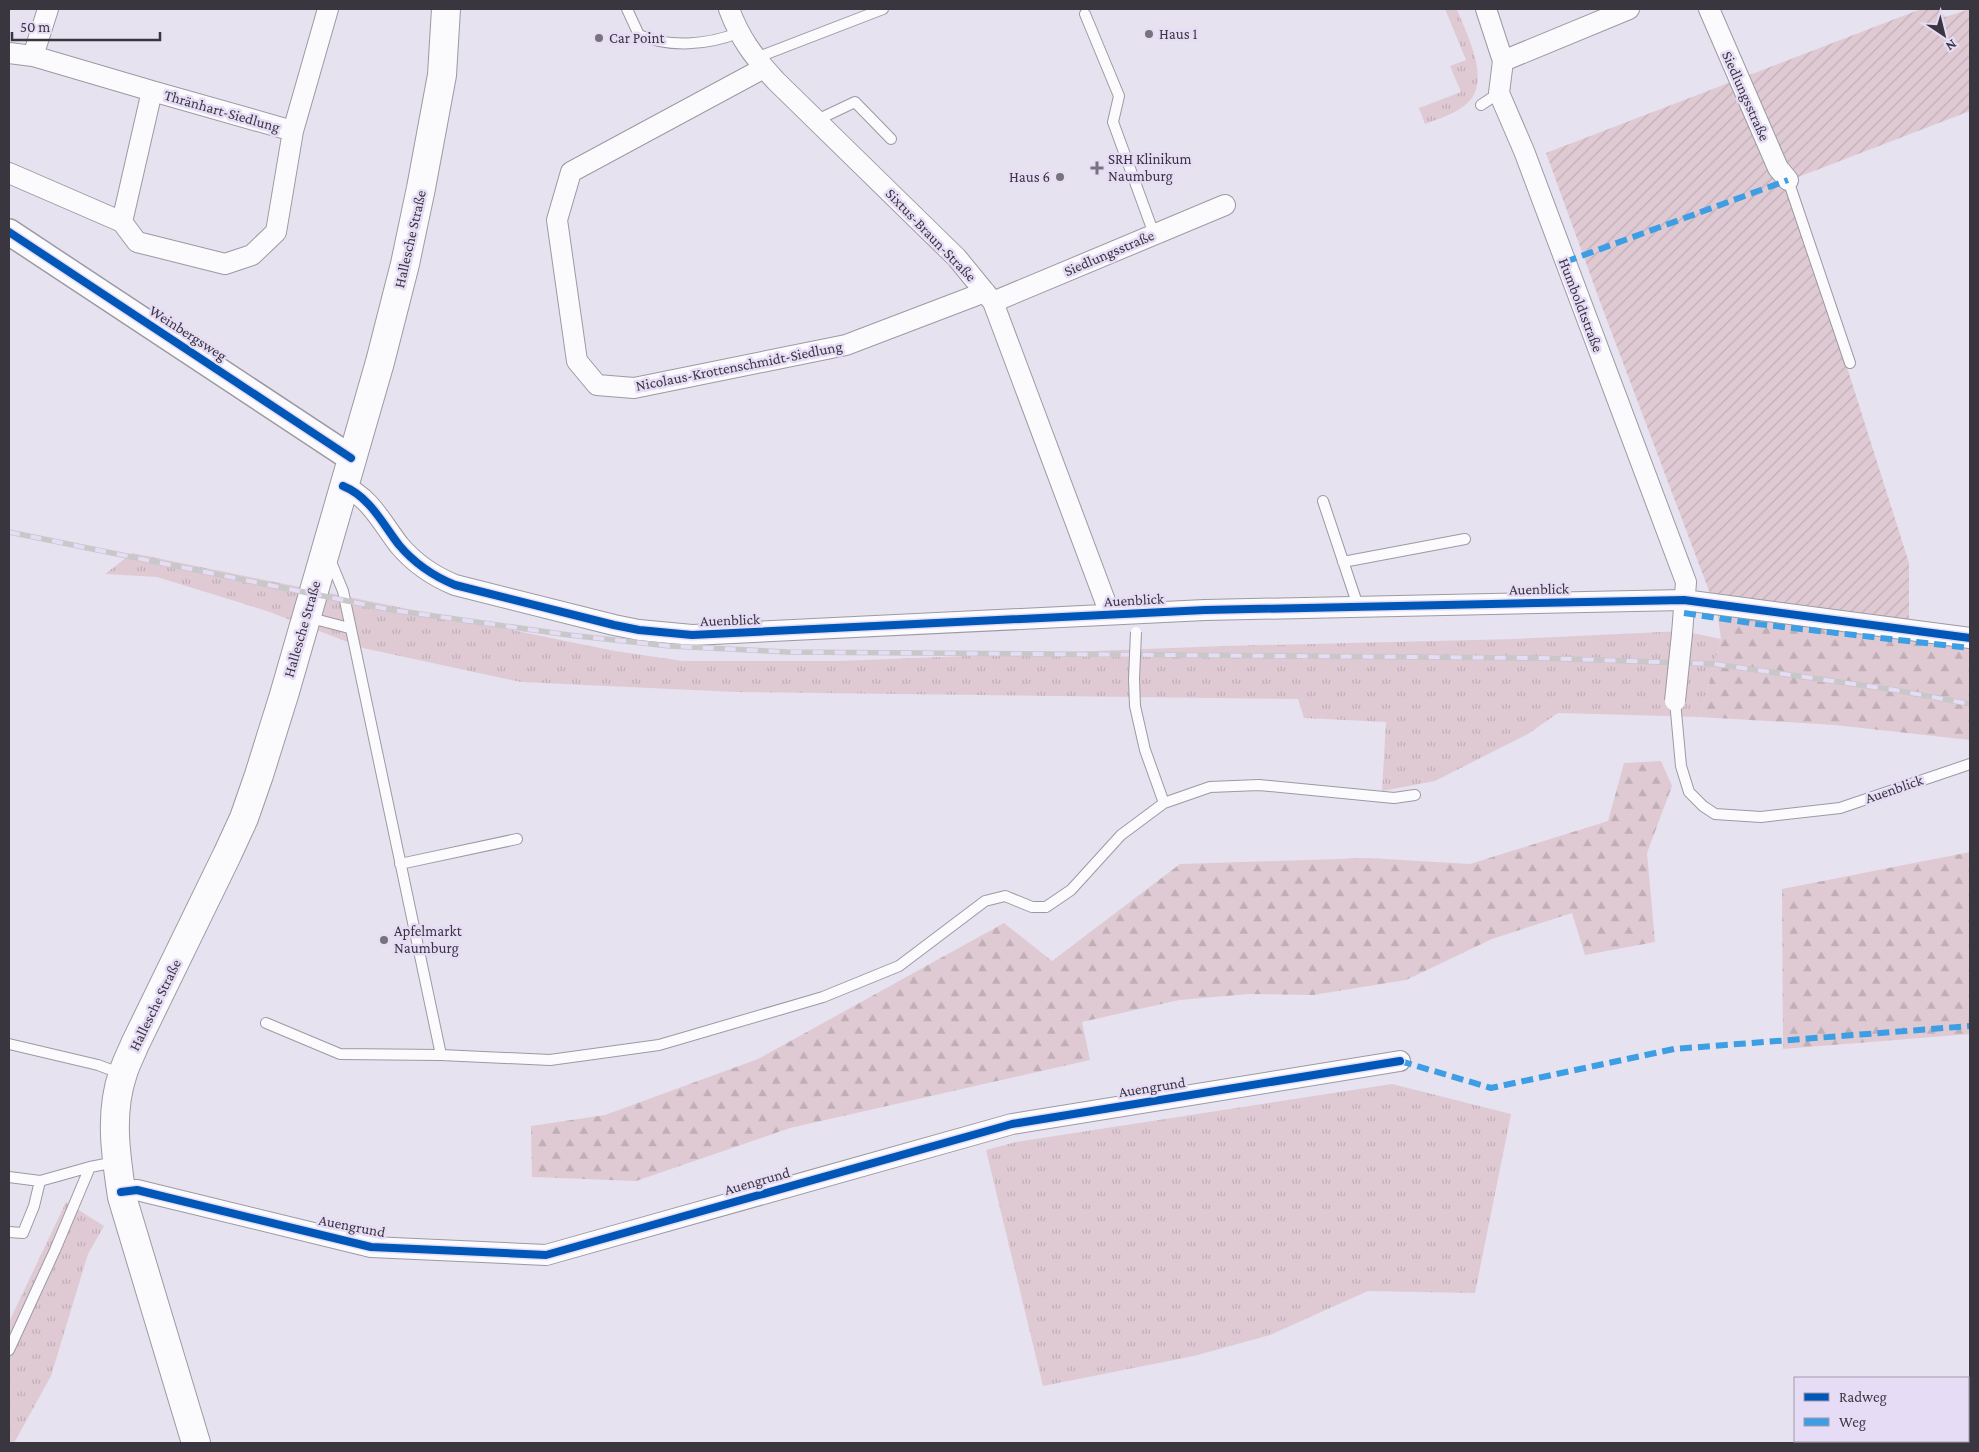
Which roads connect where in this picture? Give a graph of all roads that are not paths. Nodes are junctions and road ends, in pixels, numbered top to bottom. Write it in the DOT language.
graph roads {
  1 [pos="48,9"];
  2 [pos="328,9"];
  3 [pos="446,9"];
  4 [pos="628,9"];
  5 [pos="729,9"];
  6 [pos="882,9"];
  7 [pos="1486,9"];
  8 [pos="1629,9"];
  9 [pos="1709,9"];
  10 [pos="1085,14"];
  11 [pos="738,33"];
  12 [pos="9,54"];
  13 [pos="34,56"];
  14 [pos="1503,61"];
  15 [pos="760,63"];
  16 [pos="152,92"];
  17 [pos="1499,93"];
  18 [pos="1481,106"];
  19 [pos="817,120"];
  20 [pos="293,131"];
  21 [pos="892,139"];
  22 [pos="9,173"];
  23 [pos="1788,180"];
  24 [pos="1225,205"];
  25 [pos="122,222"];
  26 [pos="9,232"];
  27 [pos="1154,234"];
  28 [pos="989,297"];
  29 [pos="1850,363"];
  30 [pos="351,458"];
  31 [pos="343,486"];
  32 [pos="1323,501"];
  33 [pos="1465,539"];
  34 [pos="325,547"];
  35 [pos="1343,562"];
  36 [pos="1684,600"];
  37 [pos="1358,606"];
  38 [pos="1110,614"];
  39 [pos="306,616"];
  40 [pos="1136,623"];
  41 [pos="349,628"];
  42 [pos="1970,638"];
  43 [pos="1675,701"];
  44 [pos="1970,764"];
  45 [pos="1415,796"];
  46 [pos="1164,803"];
  47 [pos="517,839"];
  48 [pos="400,864"];
  49 [pos="266,1023"];
  50 [pos="9,1044"];
  51 [pos="441,1055"];
  52 [pos="1400,1061"];
  53 [pos="123,1074"];
  54 [pos="116,1162"];
  55 [pos="90,1167"];
  56 [pos="9,1177"];
  57 [pos="40,1181"];
  58 [pos="121,1192"];
  59 [pos="9,1232"];
  60 [pos="9,1350"];
  61 [pos="196,1443"];
  1 -- 13 [label="street"];
  2 -- 20 [label="street, Thränhart-Siedlung"];
  3 -- 30 [label="main road, Hallesche Straße"];
  4 -- 11 [label="lane"];
  5 -- 11 [label="street, Sixtus-Braun-Straße"];
  6 -- 15 [label="lane"];
  7 -- 14 [label="street"];
  8 -- 14 [label="street"];
  9 -- 23 [label="street, Siedlungsstraße"];
  10 -- 27 [label="lane"];
  11 -- 15 [label="street, Sixtus-Braun-Straße"];
  12 -- 13 [label="street, Thränhart-Siedlung"];
  13 -- 16 [label="street, Thränhart-Siedlung"];
  14 -- 17 [label="street"];
  15 -- 19 [label="street, Sixtus-Braun-Straße"];
  15 -- 28 [label="street, Nicolaus-Krottenschmidt-Siedlung"];
  16 -- 20 [label="street, Thränhart-Siedlung"];
  16 -- 25 [label="street, Thränhart-Siedlung"];
  17 -- 18 [label="lane"];
  17 -- 36 [label="street, Humboldtstraße"];
  19 -- 21 [label="lane"];
  19 -- 28 [label="street, Sixtus-Braun-Straße"];
  20 -- 25 [label="street, Thränhart-Siedlung"];
  22 -- 25 [label="street, Thränhart-Siedlung"];
  23 -- 29 [label="lane"];
  24 -- 27 [label="street, Siedlungsstraße"];
  26 -- 30 [label="street, Weinbergsweg"];
  27 -- 28 [label="street, Siedlungsstraße"];
  28 -- 38 [label="street, Sixtus-Braun-Straße"];
  30 -- 31 [label="main road, Hallesche Straße"];
  31 -- 34 [label="main road, Hallesche Straße"];
  31 -- 38 [label="street, Auenblick"];
  32 -- 35 [label="lane"];
  33 -- 35 [label="lane"];
  34 -- 39 [label="main road, Hallesche Straße"];
  34 -- 41 [label="lane"];
  35 -- 37 [label="lane"];
  36 -- 37 [label="street, Auenblick"];
  36 -- 42 [label="street, Auenblick"];
  36 -- 43 [label="street, Auenblick, bridge"];
  37 -- 40 [label="street, Auenblick"];
  38 -- 40 [label="street, Auenblick"];
  39 -- 41 [label="lane"];
  39 -- 53 [label="main road, Hallesche Straße"];
  40 -- 46 [label="lane, bridge"];
  41 -- 48 [label="lane"];
  43 -- 44 [label="lane, Auenblick"];
  45 -- 46 [label="lane"];
  46 -- 51 [label="lane"];
  47 -- 48 [label="lane"];
  48 -- 51 [label="lane"];
  49 -- 51 [label="lane"];
  50 -- 53 [label="lane"];
  52 -- 58 [label="street, Auengrund"];
  53 -- 54 [label="main road, Hallesche Straße"];
  54 -- 55 [label="lane"];
  54 -- 58 [label="main road, Hallesche Straße"];
  55 -- 57 [label="lane"];
  55 -- 60 [label="lane"];
  56 -- 57 [label="lane"];
  57 -- 59 [label="lane"];
  58 -- 61 [label="main road, Hallesche Straße"];
}
